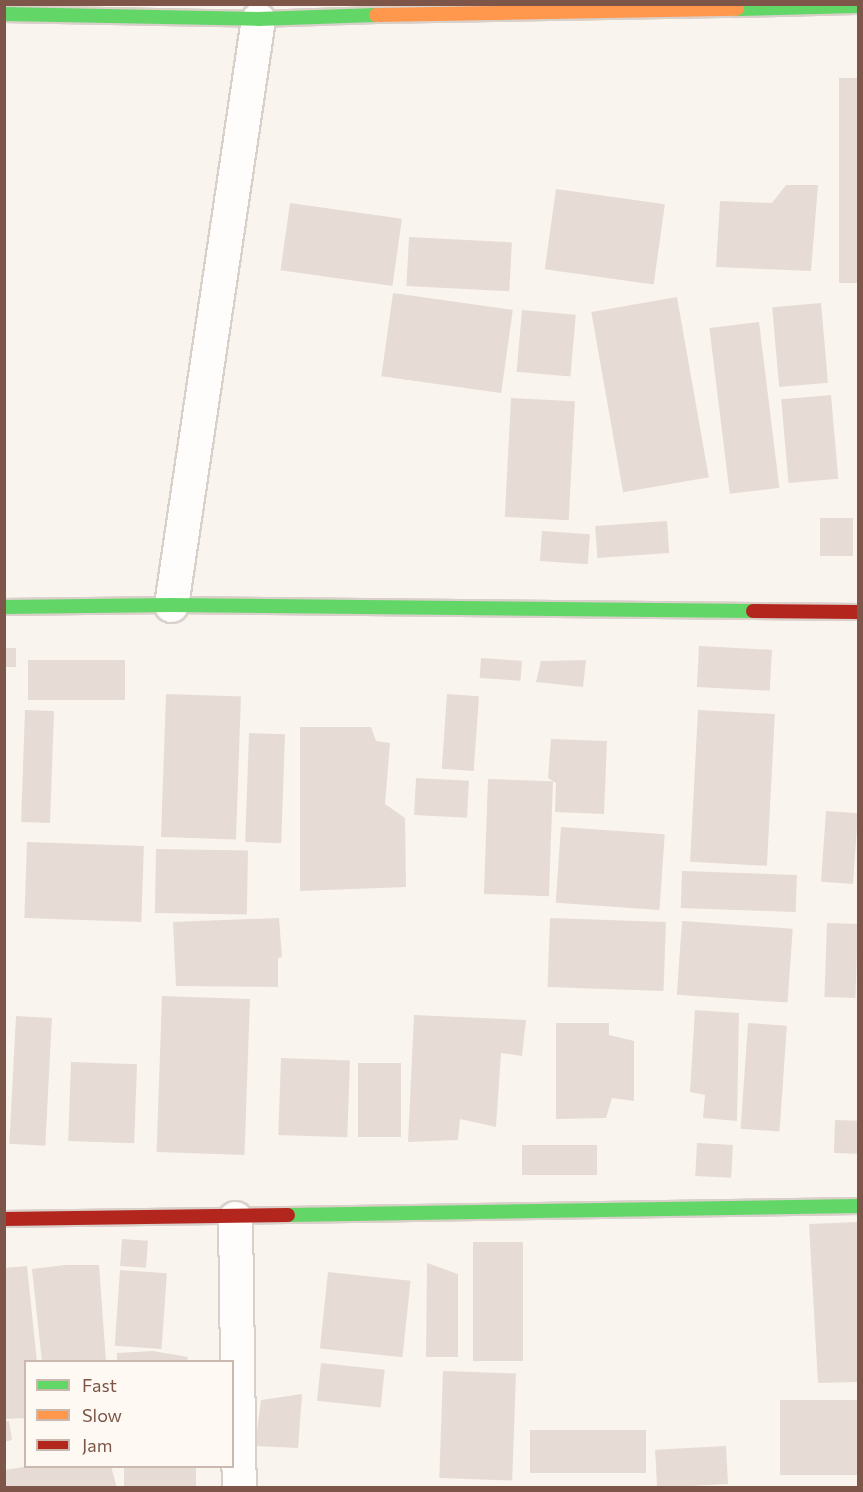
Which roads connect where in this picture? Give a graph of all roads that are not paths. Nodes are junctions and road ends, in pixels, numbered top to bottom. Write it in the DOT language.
graph roads {
  1 [pos="858,6"];
  2 [pos="316,10"];
  3 [pos="4,14"];
  4 [pos="258,19"];
  5 [pos="171,605"];
  6 [pos="4,607"];
  7 [pos="858,612"];
  8 [pos="858,1206"];
  9 [pos="235,1218"];
  10 [pos="4,1219"];
  11 [pos="239,1488"];
  1 -- 2 [label="street"];
  2 -- 4 [label="street"];
  3 -- 4 [label="street"];
  4 -- 5 [label="street"];
  5 -- 6 [label="street"];
  5 -- 7 [label="street"];
  8 -- 9 [label="street"];
  9 -- 10 [label="street"];
  9 -- 11 [label="street"];
}
